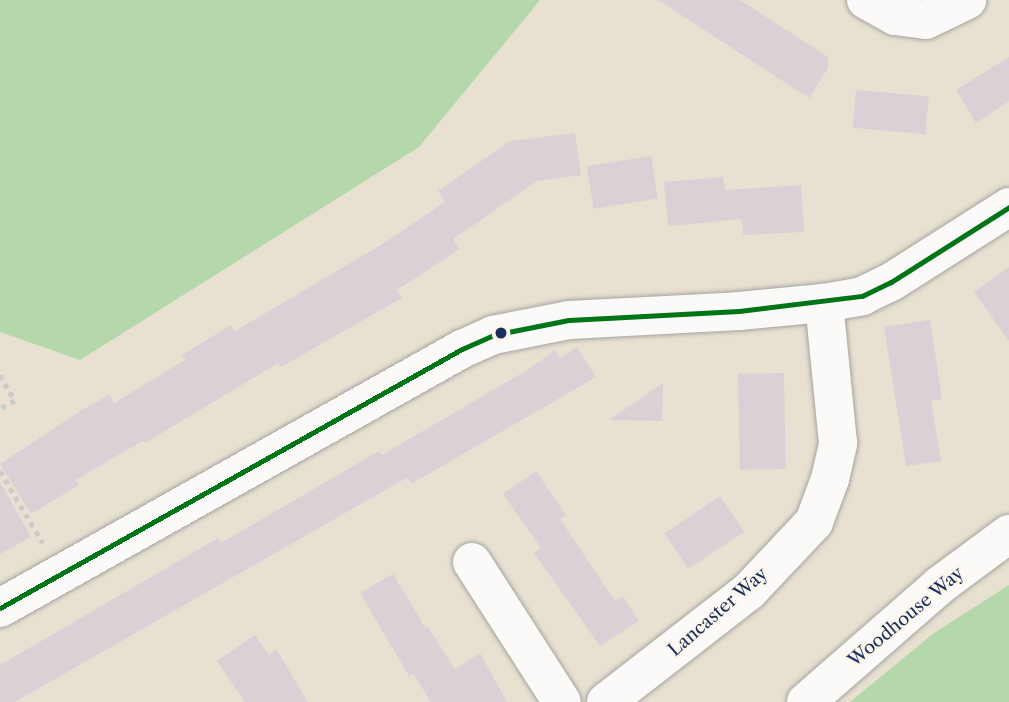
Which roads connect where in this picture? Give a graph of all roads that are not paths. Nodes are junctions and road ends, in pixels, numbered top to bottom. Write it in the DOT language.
graph roads {
  1 [pos="866,0"];
  2 [pos="967,0"];
  3 [pos="1009,206"];
  4 [pos="824,303"];
  5 [pos="1009,534"];
  6 [pos="472,562"];
  7 [pos="0,608"];
  8 [pos="562,702"];
  9 [pos="606,702"];
  10 [pos="806,702"];
  1 -- 2 [label="street"];
  3 -- 4 [label="street"];
  4 -- 7 [label="street"];
  4 -- 9 [label="street, Lancaster Way"];
  5 -- 10 [label="street, Woodhouse Way"];
  6 -- 8 [label="street"];
}
